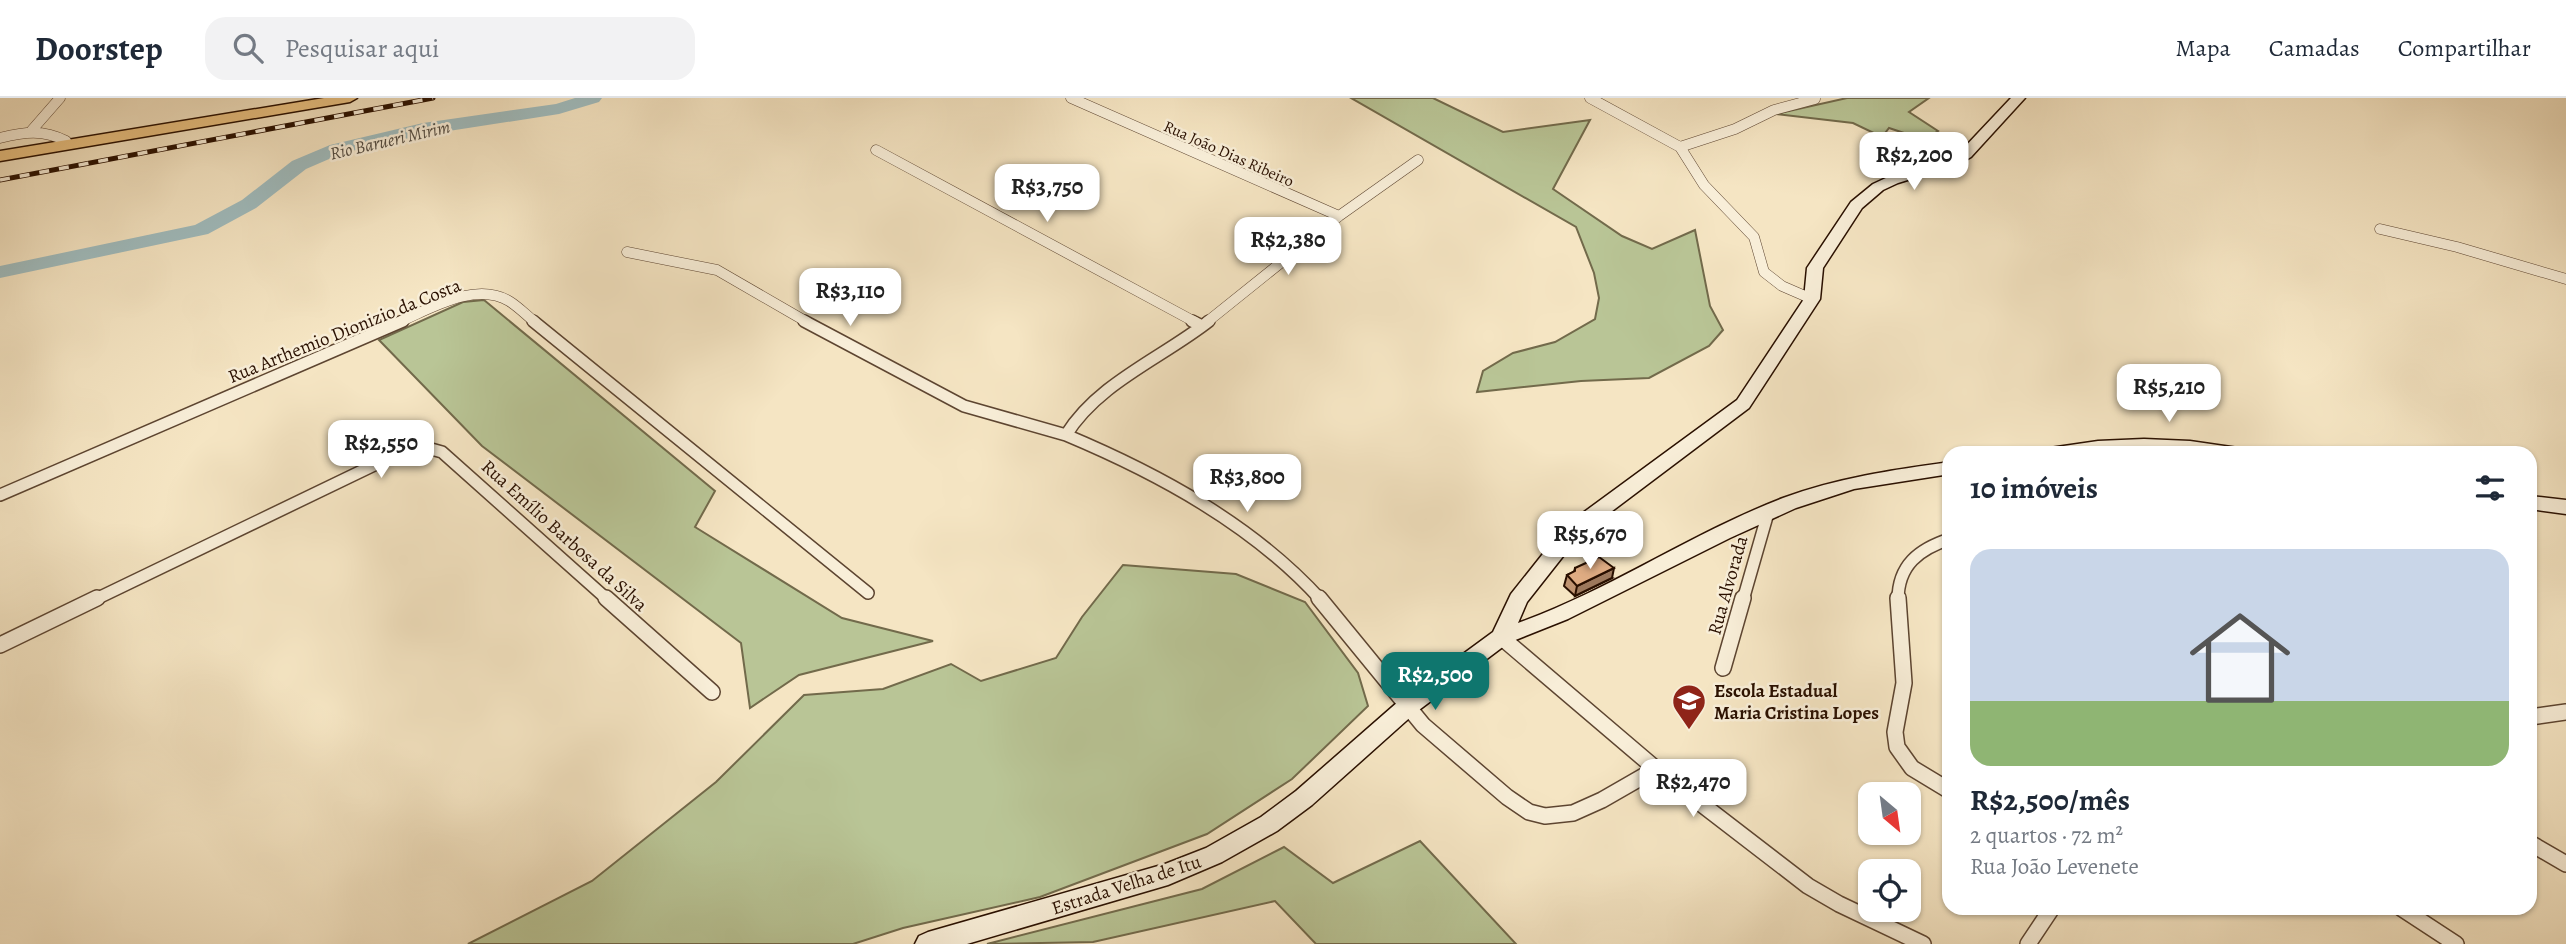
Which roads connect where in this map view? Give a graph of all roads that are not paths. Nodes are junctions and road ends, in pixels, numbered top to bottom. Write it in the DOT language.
graph roads {
  1 [pos="60,98"];
  2 [pos="321,98"];
  3 [pos="350,98"];
  4 [pos="1070,98"];
  5 [pos="1590,98"];
  6 [pos="2018,98"];
  7 [pos="1815,99"];
  8 [pos="32,130"];
  9 [pos="0,138"];
  10 [pos="66,141"];
  11 [pos="1680,147"];
  12 [pos="876,150"];
  13 [pos="37,151"];
  14 [pos="0,154"];
  15 [pos="1418,160"];
  16 [pos="1339,216"];
  17 [pos="2380,229"];
  18 [pos="628,253"];
  19 [pos="2566,279"];
  20 [pos="1812,299"];
  21 [pos="1202,326"];
  22 [pos="1066,435"];
  23 [pos="2117,446"];
  24 [pos="2186,446"];
  25 [pos="1942,469"];
  26 [pos="0,495"];
  27 [pos="2537,503"];
  28 [pos="2566,507"];
  29 [pos="1768,513"];
  30 [pos="1942,542"];
  31 [pos="868,593"];
  32 [pos="1501,637"];
  33 [pos="0,645"];
  34 [pos="1723,667"];
  35 [pos="712,692"];
  36 [pos="1407,707"];
  37 [pos="2566,712"];
  38 [pos="2537,716"];
  39 [pos="1656,769"];
  40 [pos="1942,787"];
  41 [pos="2537,848"];
  42 [pos="2566,864"];
  43 [pos="2047,915"];
  44 [pos="2412,915"];
  45 [pos="928,944"];
  46 [pos="1923,944"];
  47 [pos="2028,944"];
  48 [pos="2456,944"];
  1 -- 8 [label="street"];
  2 -- 10 [label="main road"];
  3 -- 13 [label="main road"];
  4 -- 16 [label="street, Rua João Dias Ribeiro"];
  5 -- 11 [label="street"];
  6 -- 20 [label="main road"];
  7 -- 11 [label="street"];
  8 -- 9 [label="street"];
  8 -- 10 [label="street"];
  10 -- 13 [label="main road"];
  10 -- 14 [label="main road"];
  11 -- 20 [label="street"];
  12 -- 21 [label="street"];
  13 -- 14 [label="main road"];
  15 -- 16 [label="street"];
  16 -- 21 [label="street"];
  17 -- 19 [label="street"];
  18 -- 22 [label="street"];
  20 -- 32 [label="main road, Estrada Velha de Itu"];
  21 -- 22 [label="street"];
  22 -- 36 [label="street"];
  23 -- 24 [label="main road"];
  25 -- 29 [label="main road"];
  26 -- 31 [label="street, Rua Arthemio Dionizio da Costa"];
  27 -- 28 [label="main road"];
  29 -- 32 [label="main road"];
  29 -- 34 [label="street, Rua Alvorada"];
  30 -- 40 [label="street"];
  32 -- 36 [label="main road, Estrada Velha de Itu"];
  32 -- 39 [label="street"];
  33 -- 35 [label="street, Rua Emílio Barbosa da Silva"];
  36 -- 39 [label="street"];
  36 -- 45 [label="main road, Estrada Velha de Itu"];
  37 -- 38 [label="street"];
  39 -- 46 [label="street"];
  41 -- 42 [label="street"];
  43 -- 47 [label="street"];
  44 -- 48 [label="street"];
}
